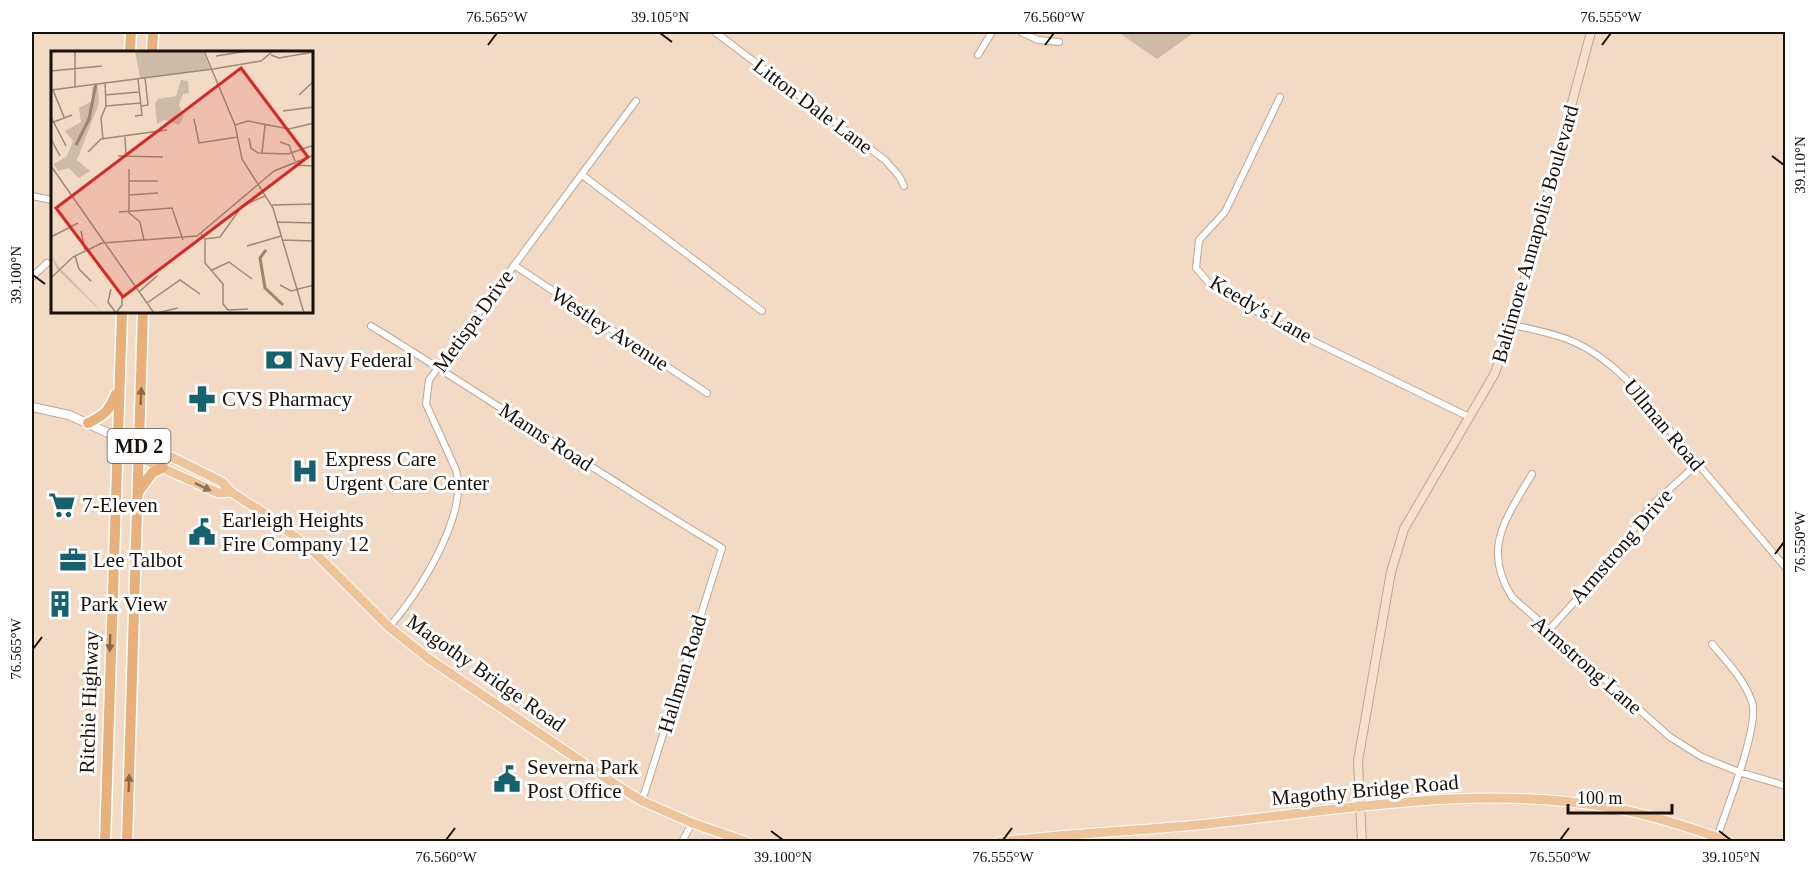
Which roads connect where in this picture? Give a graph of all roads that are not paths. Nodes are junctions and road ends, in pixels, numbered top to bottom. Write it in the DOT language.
graph roads {
  1 [pos="131,32"];
  2 [pos="153,32"];
  3 [pos="715,32"];
  4 [pos="992,32"];
  5 [pos="1021,32"];
  6 [pos="1592,32"];
  7 [pos="1059,42"];
  8 [pos="130,51"];
  9 [pos="152,51"];
  10 [pos="978,55"];
  11 [pos="1280,97"];
  12 [pos="636,101"];
  13 [pos="582,175"];
  14 [pos="904,186"];
  15 [pos="32,196"];
  16 [pos="51,200"];
  17 [pos="47,263"];
  18 [pos="514,265"];
  19 [pos="32,277"];
  20 [pos="762,311"];
  21 [pos="122,314"];
  22 [pos="144,314"];
  23 [pos="1512,325"];
  24 [pos="371,326"];
  25 [pos="438,367"];
  26 [pos="119,388"];
  27 [pos="707,393"];
  28 [pos="32,407"];
  29 [pos="1469,417"];
  30 [pos="88,423"];
  31 [pos="117,437"];
  32 [pos="139,441"];
  33 [pos="138,457"];
  34 [pos="1697,464"];
  35 [pos="163,467"];
  36 [pos="1532,474"];
  37 [pos="231,492"];
  38 [pos="137,494"];
  39 [pos="722,548"];
  40 [pos="1785,568"];
  41 [pos="390,627"];
  42 [pos="1548,631"];
  43 [pos="1712,644"];
  44 [pos="1740,772"];
  45 [pos="1785,786"];
  46 [pos="642,801"];
  47 [pos="1359,808"];
  48 [pos="692,823"];
  49 [pos="1717,837"];
  50 [pos="105,842"];
  51 [pos="127,842"];
  52 [pos="682,842"];
  53 [pos="747,842"];
  54 [pos="999,842"];
  55 [pos="1362,842"];
  56 [pos="1730,842"];
  1 -- 8 [label="highway"];
  2 -- 9 [label="highway"];
  3 -- 14 [label="street, Litton Dale Lane"];
  4 -- 10 [label="street"];
  5 -- 7 [label="street"];
  6 -- 23 [label="main road, Baltimore Annapolis Boulevard"];
  11 -- 29 [label="street, Keedy's Lane"];
  12 -- 13 [label="street, Metispa Drive"];
  13 -- 18 [label="street, Metispa Drive"];
  13 -- 20 [label="street"];
  15 -- 16 [label="street"];
  17 -- 19 [label="street"];
  18 -- 25 [label="street, Metispa Drive"];
  18 -- 27 [label="street, Westley Avenue"];
  21 -- 26 [label="highway, Ritchie Highway / MD 2"];
  32 -- 22 [label="highway, MD 2, one-way"];
  23 -- 29 [label="main road, Baltimore Annapolis Boulevard"];
  23 -- 34 [label="street, Ullman Road"];
  24 -- 25 [label="street, Manns Road"];
  25 -- 39 [label="street, Manns Road"];
  25 -- 41 [label="street, Metispa Drive"];
  26 -- 30 [label="highway"];
  26 -- 31 [label="highway, Ritchie Highway / MD 2"];
  28 -- 30 [label="street"];
  29 -- 47 [label="main road, Baltimore Annapolis Boulevard"];
  30 -- 31 [label="street"];
  31 -- 32 [label="main road, Magothy Bridge Road"];
  31 -- 33 [label="main road, Magothy Bridge Road"];
  31 -- 50 [label="highway, Ritchie Highway / MD 2, one-way"];
  32 -- 33 [label="highway, MD 2"];
  32 -- 37 [label="main road, Magothy Bridge Road"];
  33 -- 35 [label="main road, Magothy Bridge Road"];
  33 -- 38 [label="highway, MD 2"];
  34 -- 40 [label="street, Ullman Road"];
  34 -- 42 [label="street, Armstrong Drive"];
  35 -- 37 [label="main road, Magothy Bridge Road, one-way"];
  35 -- 38 [label="highway"];
  36 -- 42 [label="street, Armstrong Lane"];
  37 -- 41 [label="main road, Magothy Bridge Road"];
  51 -- 38 [label="highway, MD 2, one-way"];
  39 -- 46 [label="street, Hallman Road"];
  41 -- 46 [label="main road, Magothy Bridge Road"];
  42 -- 44 [label="street, Armstrong Lane"];
  43 -- 44 [label="street"];
  44 -- 45 [label="street, Armstrong Lane"];
  44 -- 49 [label="street"];
  46 -- 48 [label="main road, Magothy Bridge Road"];
  47 -- 49 [label="main road, Magothy Bridge Road"];
  47 -- 54 [label="main road, Magothy Bridge Road"];
  47 -- 55 [label="main road, Baltimore Annapolis Boulevard"];
  48 -- 52 [label="street"];
  48 -- 53 [label="main road, Magothy Bridge Road"];
  49 -- 56 [label="main road, Magothy Bridge Road"];
}
